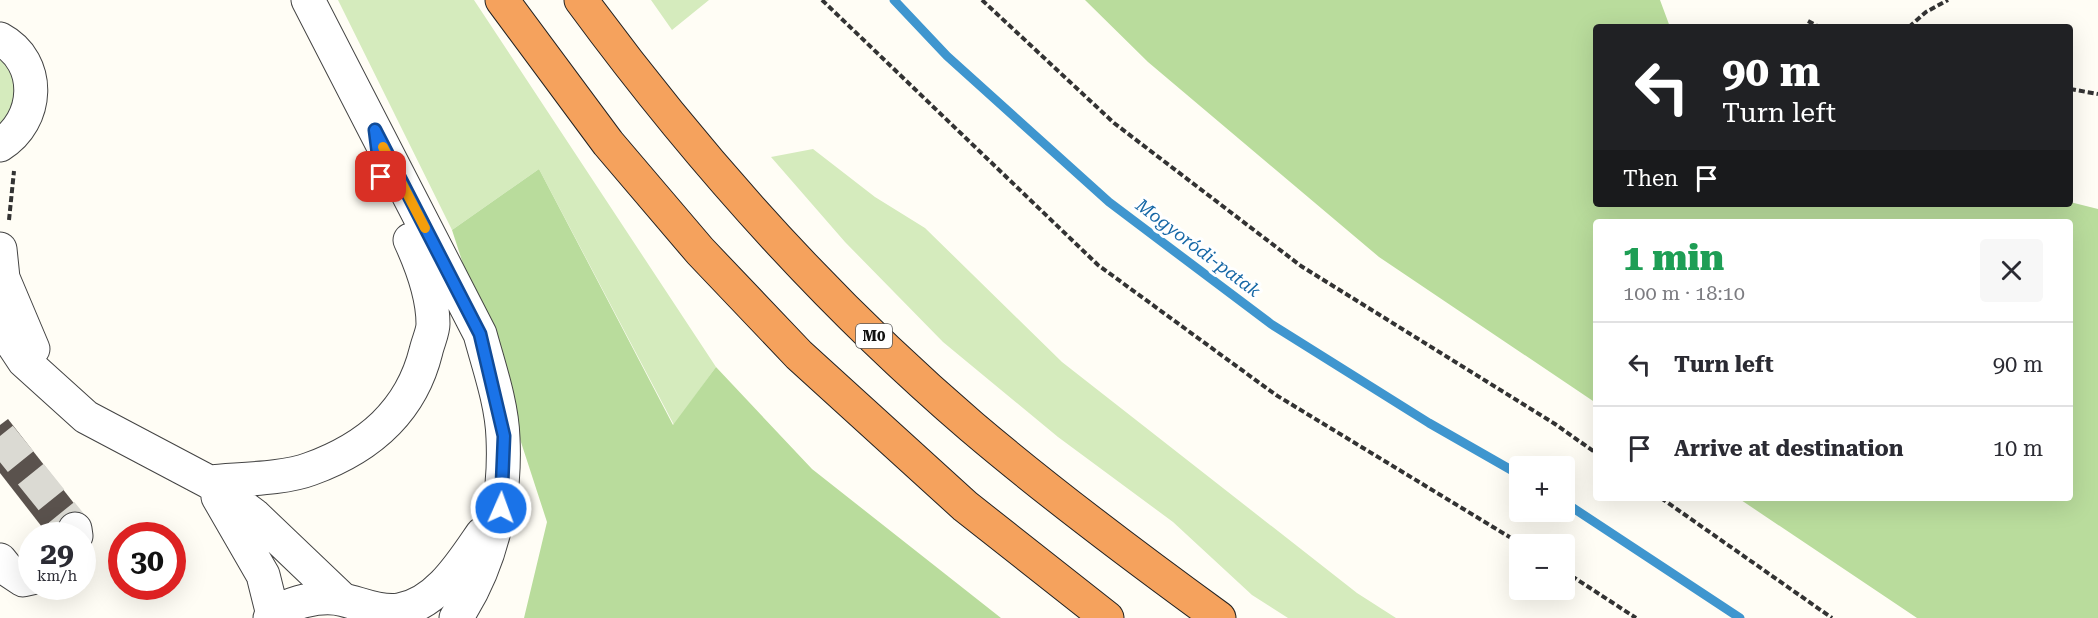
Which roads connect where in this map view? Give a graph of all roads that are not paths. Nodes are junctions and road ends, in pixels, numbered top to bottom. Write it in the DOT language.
graph roads {
  1 [pos="308,0"];
  2 [pos="502,0"];
  3 [pos="581,0"];
  4 [pos="0,39"];
  5 [pos="375,130"];
  6 [pos="8,154"];
  7 [pos="4,236"];
  8 [pos="0,325"];
  9 [pos="51,386"];
  10 [pos="209,482"];
  11 [pos="501,508"];
  12 [pos="0,560"];
  13 [pos="18,577"];
  14 [pos="365,608"];
  15 [pos="271,617"];
  16 [pos="456,618"];
  17 [pos="1107,618"];
  18 [pos="1219,618"];
  1 -- 5 [label="street"];
  2 -- 17 [label="highway"];
  3 -- 18 [label="highway, M0"];
  4 -- 6 [label="street"];
  5 -- 10 [label="street"];
  5 -- 11 [label="street"];
  7 -- 9 [label="street"];
  8 -- 9 [label="street"];
  9 -- 10 [label="street"];
  10 -- 14 [label="street"];
  10 -- 15 [label="street"];
  11 -- 14 [label="street"];
  11 -- 16 [label="street"];
  12 -- 13 [label="street"];
  14 -- 15 [label="street"];
}
